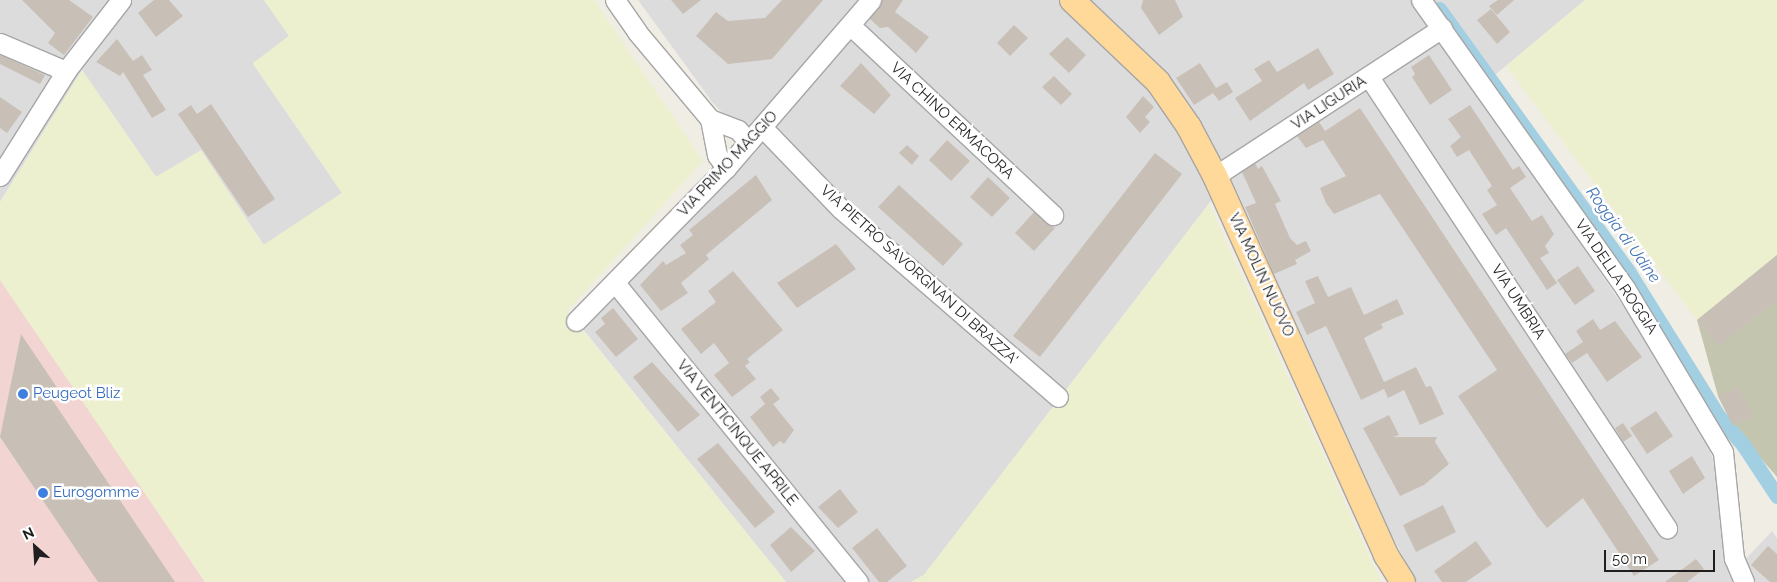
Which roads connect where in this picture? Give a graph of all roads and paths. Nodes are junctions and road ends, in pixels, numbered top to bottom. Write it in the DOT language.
graph roads {
  1 [pos="121,0"];
  2 [pos="615,0"];
  3 [pos="871,0"];
  4 [pos="1072,0"];
  5 [pos="1422,0"];
  6 [pos="851,26"];
  7 [pos="1442,28"];
  8 [pos="0,43"];
  9 [pos="66,71"];
  10 [pos="1369,77"];
  11 [pos="710,119"];
  12 [pos="762,128"];
  13 [pos="749,142"];
  14 [pos="726,168"];
  15 [pos="0,176"];
  16 [pos="1216,176"];
  17 [pos="1053,215"];
  18 [pos="616,284"];
  19 [pos="576,321"];
  20 [pos="1058,397"];
  21 [pos="1667,528"];
  22 [pos="858,582"];
  23 [pos="1403,582"];
  24 [pos="1744,582"];
  1 -- 9 [label="street"];
  2 -- 11 [label="street"];
  3 -- 6 [label="street, VIA PRIMO MAGGIO"];
  4 -- 16 [label="main road, VIA MOLIN NUOVO"];
  5 -- 7 [label="street, VIA DELLA ROGGIA"];
  6 -- 12 [label="street, VIA PRIMO MAGGIO"];
  6 -- 17 [label="street, VIA CHINO ERMACORA"];
  7 -- 10 [label="street, VIA LIGURIA"];
  7 -- 24 [label="street, VIA DELLA ROGGIA"];
  8 -- 9 [label="street"];
  9 -- 15 [label="street"];
  10 -- 16 [label="street, VIA LIGURIA"];
  10 -- 21 [label="street, VIA UMBRIA"];
  11 -- 13 [label="street"];
  11 -- 14 [label="street"];
  12 -- 13 [label="street, VIA PRIMO MAGGIO"];
  12 -- 20 [label="street, VIA PIETRO SAVORGNAN DI BRAZZA'"];
  13 -- 14 [label="street, VIA PRIMO MAGGIO"];
  14 -- 18 [label="street, VIA PRIMO MAGGIO"];
  16 -- 23 [label="main road, VIA MOLIN NUOVO"];
  18 -- 19 [label="street, VIA PRIMO MAGGIO"];
  18 -- 22 [label="street, VIA VENTICINQUE APRILE"];
}
